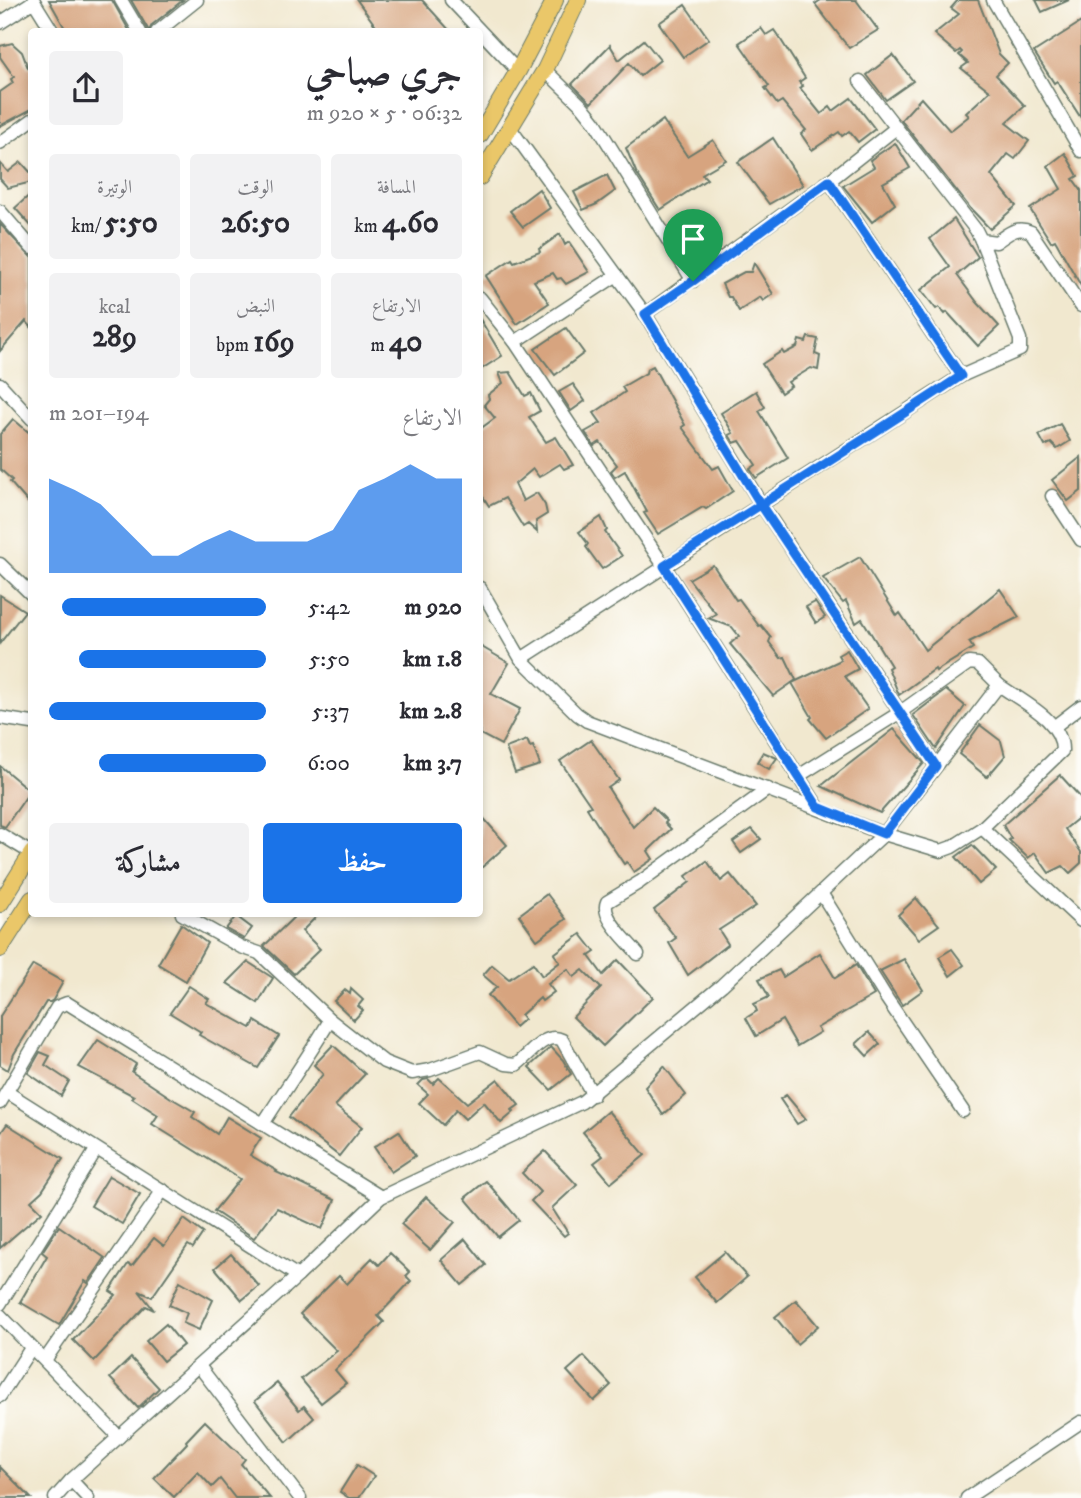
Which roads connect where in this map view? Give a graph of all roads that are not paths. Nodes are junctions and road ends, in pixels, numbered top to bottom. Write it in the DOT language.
graph roads {
  1 [pos="121,0"];
  2 [pos="197,0"];
  3 [pos="451,0"];
  4 [pos="555,0"];
  5 [pos="578,0"];
  6 [pos="993,0"];
  7 [pos="34,1"];
  8 [pos="0,23"];
  9 [pos="51,28"];
  10 [pos="138,28"];
  11 [pos="162,28"];
  12 [pos="477,28"];
  13 [pos="483,34"];
  14 [pos="545,70"];
  15 [pos="518,71"];
  16 [pos="860,81"];
  17 [pos="28,123"];
  18 [pos="510,128"];
  19 [pos="896,128"];
  20 [pos="483,130"];
  21 [pos="0,143"];
  22 [pos="1081,152"];
  23 [pos="483,172"];
  24 [pos="829,181"];
  25 [pos="0,211"];
  26 [pos="981,240"];
  27 [pos="28,243"];
  28 [pos="617,275"];
  29 [pos="693,281"];
  30 [pos="483,302"];
  31 [pos="1081,306"];
  32 [pos="645,314"];
  33 [pos="515,342"];
  34 [pos="961,376"];
  35 [pos="0,384"];
  36 [pos="28,415"];
  37 [pos="1052,496"];
  38 [pos="761,505"];
  39 [pos="1081,540"];
  40 [pos="0,564"];
  41 [pos="664,566"];
  42 [pos="28,591"];
  43 [pos="483,593"];
  44 [pos="521,659"];
  45 [pos="999,685"];
  46 [pos="1081,706"];
  47 [pos="899,713"];
  48 [pos="0,718"];
  49 [pos="28,722"];
  50 [pos="1055,726"];
  51 [pos="936,766"];
  52 [pos="797,777"];
  53 [pos="768,789"];
  54 [pos="818,807"];
  55 [pos="982,828"];
  56 [pos="0,834"];
  57 [pos="884,834"];
  58 [pos="28,851"];
  59 [pos="28,858"];
  60 [pos="821,893"];
  61 [pos="0,904"];
  62 [pos="28,905"];
  63 [pos="187,917"];
  64 [pos="1081,921"];
  65 [pos="0,949"];
  66 [pos="638,954"];
  67 [pos="330,1020"];
  68 [pos="593,1095"];
  69 [pos="4,1098"];
  70 [pos="963,1111"];
  71 [pos="263,1124"];
  72 [pos="96,1150"];
  73 [pos="163,1190"];
  74 [pos="381,1197"];
  75 [pos="298,1276"];
  76 [pos="0,1304"];
  77 [pos="0,1315"];
  78 [pos="31,1348"];
  79 [pos="45,1360"];
  80 [pos="199,1366"];
  81 [pos="0,1396"];
  82 [pos="1081,1422"];
  83 [pos="119,1437"];
  84 [pos="71,1480"];
  85 [pos="55,1498"];
  86 [pos="88,1498"];
  87 [pos="300,1498"];
  88 [pos="967,1498"];
  1 -- 10 [label="street"];
  2 -- 11 [label="street"];
  3 -- 12 [label="street"];
  4 -- 15 [label="main road"];
  5 -- 14 [label="main road"];
  6 -- 22 [label="street"];
  7 -- 8 [label="street"];
  7 -- 9 [label="street"];
  13 -- 15 [label="street"];
  14 -- 18 [label="main road"];
  14 -- 29 [label="street"];
  15 -- 20 [label="main road"];
  16 -- 19 [label="street"];
  17 -- 21 [label="street"];
  18 -- 23 [label="main road"];
  18 -- 28 [label="street"];
  19 -- 24 [label="street"];
  19 -- 26 [label="street"];
  24 -- 29 [label="street"];
  24 -- 34 [label="street"];
  25 -- 27 [label="street"];
  26 -- 31 [label="street"];
  26 -- 34 [label="street"];
  28 -- 32 [label="street"];
  28 -- 33 [label="street"];
  29 -- 32 [label="street"];
  30 -- 33 [label="street"];
  32 -- 38 [label="street"];
  33 -- 41 [label="street"];
  34 -- 38 [label="street"];
  35 -- 36 [label="street"];
  37 -- 39 [label="street"];
  38 -- 41 [label="street"];
  38 -- 47 [label="street"];
  40 -- 42 [label="street"];
  41 -- 44 [label="street"];
  41 -- 52 [label="street"];
  43 -- 44 [label="street"];
  44 -- 53 [label="street"];
  45 -- 47 [label="street"];
  45 -- 50 [label="street"];
  45 -- 51 [label="street"];
  46 -- 50 [label="street"];
  47 -- 51 [label="street"];
  47 -- 52 [label="street"];
  48 -- 49 [label="street"];
  50 -- 55 [label="street"];
  51 -- 57 [label="street"];
  52 -- 54 [label="street"];
  53 -- 54 [label="street"];
  53 -- 66 [label="street"];
  54 -- 57 [label="street"];
  55 -- 57 [label="street"];
  55 -- 64 [label="street"];
  56 -- 58 [label="street"];
  57 -- 60 [label="street"];
  59 -- 61 [label="main road"];
  60 -- 68 [label="street"];
  60 -- 70 [label="street"];
  62 -- 65 [label="main road"];
  63 -- 67 [label="street"];
  67 -- 68 [label="street"];
  67 -- 71 [label="street"];
  68 -- 74 [label="street"];
  69 -- 71 [label="street"];
  69 -- 72 [label="street"];
  71 -- 74 [label="street"];
  72 -- 73 [label="street"];
  72 -- 76 [label="street"];
  73 -- 75 [label="street"];
  73 -- 79 [label="street"];
  74 -- 75 [label="street"];
  75 -- 80 [label="street"];
  77 -- 78 [label="street"];
  78 -- 79 [label="street"];
  78 -- 81 [label="street"];
  79 -- 83 [label="street"];
  80 -- 83 [label="street"];
  80 -- 87 [label="street"];
  82 -- 88 [label="street"];
  83 -- 84 [label="street"];
  84 -- 85 [label="street"];
  84 -- 86 [label="street"];
}
